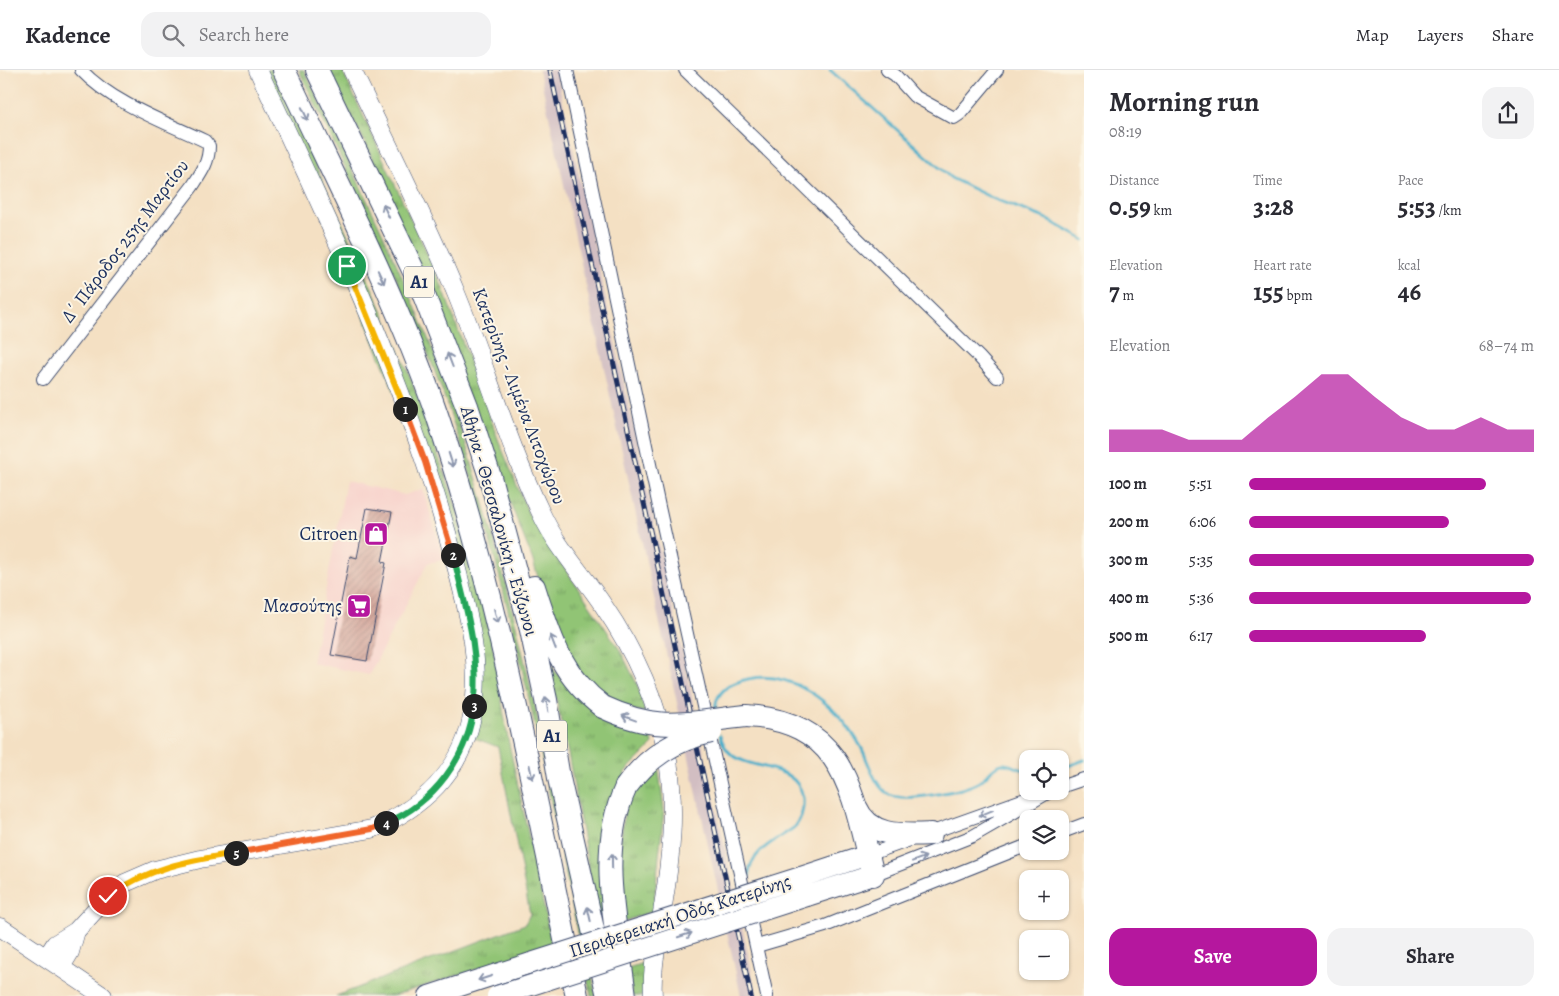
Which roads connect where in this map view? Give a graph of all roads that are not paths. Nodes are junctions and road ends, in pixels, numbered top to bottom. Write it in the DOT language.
graph roads {
  1 [pos="81,70"];
  2 [pos="258,70"];
  3 [pos="284,70"];
  4 [pos="317,70"];
  5 [pos="352,70"];
  6 [pos="567,70"];
  7 [pos="685,70"];
  8 [pos="997,70"];
  9 [pos="893,72"];
  10 [pos="997,377"];
  11 [pos="43,379"];
  12 [pos="490,477"];
  13 [pos="746,722"];
  14 [pos="1084,779"];
  15 [pos="1069,785"];
  16 [pos="853,799"];
  17 [pos="1025,800"];
  18 [pos="1035,800"];
  19 [pos="1084,824"];
  20 [pos="1069,829"];
  21 [pos="931,834"];
  22 [pos="1019,849"];
  23 [pos="863,868"];
  24 [pos="804,887"];
  25 [pos="0,927"];
  26 [pos="563,931"];
  27 [pos="757,946"];
  28 [pos="53,963"];
  29 [pos="103,996"];
  30 [pos="429,996"];
  31 [pos="497,996"];
  32 [pos="566,996"];
  33 [pos="577,996"];
  34 [pos="608,996"];
  35 [pos="625,996"];
  36 [pos="654,996"];
  37 [pos="768,996"];
  1 -- 11 [label="street, Δ΄ Πάροδος 25ης Μαρτίου"];
  2 -- 28 [label="street"];
  3 -- 26 [label="highway, Αθήνα - Θεσσαλονίκη - Εύζωνοι / Α1, one-way"];
  12 -- 4 [label="highway, Αθήνα - Θεσσαλονίκη - Εύζωνοι / Α1, one-way"];
  5 -- 36 [label="street, Κατερίνης - Λιμένα Λιτοχώρου"];
  6 -- 27 [label="street"];
  7 -- 10 [label="street"];
  8 -- 9 [label="street"];
  13 -- 12 [label="highway, one-way, bridge"];
  34 -- 12 [label="highway, Αθήνα - Θεσσαλονίκη - Εύζωνοι / Α1, one-way"];
  13 -- 16 [label="highway"];
  13 -- 23 [label="highway"];
  35 -- 13 [label="highway, one-way, bridge"];
  14 -- 15 [label="street"];
  16 -- 21 [label="highway"];
  16 -- 23 [label="highway"];
  17 -- 21 [label="street, Περιφερειακή Οδός Κατερίνης, one-way"];
  23 -- 18 [label="street, one-way"];
  19 -- 20 [label="street"];
  21 -- 23 [label="street, Περιφερειακή Οδός Κατερίνης"];
  22 -- 27 [label="street"];
  23 -- 24 [label="main road, Περιφερειακή Οδός Κατερίνης"];
  24 -- 30 [label="main road, Περιφερειακή Οδός Κατερίνης, one-way, bridge"];
  31 -- 24 [label="main road, Περιφερειακή Οδός Κατερίνης, one-way, bridge"];
  25 -- 28 [label="street"];
  26 -- 32 [label="highway"];
  26 -- 33 [label="highway, Αθήνα - Θεσσαλονίκη - Εύζωνοι / Α1"];
  27 -- 37 [label="street"];
  28 -- 29 [label="street"];
}
